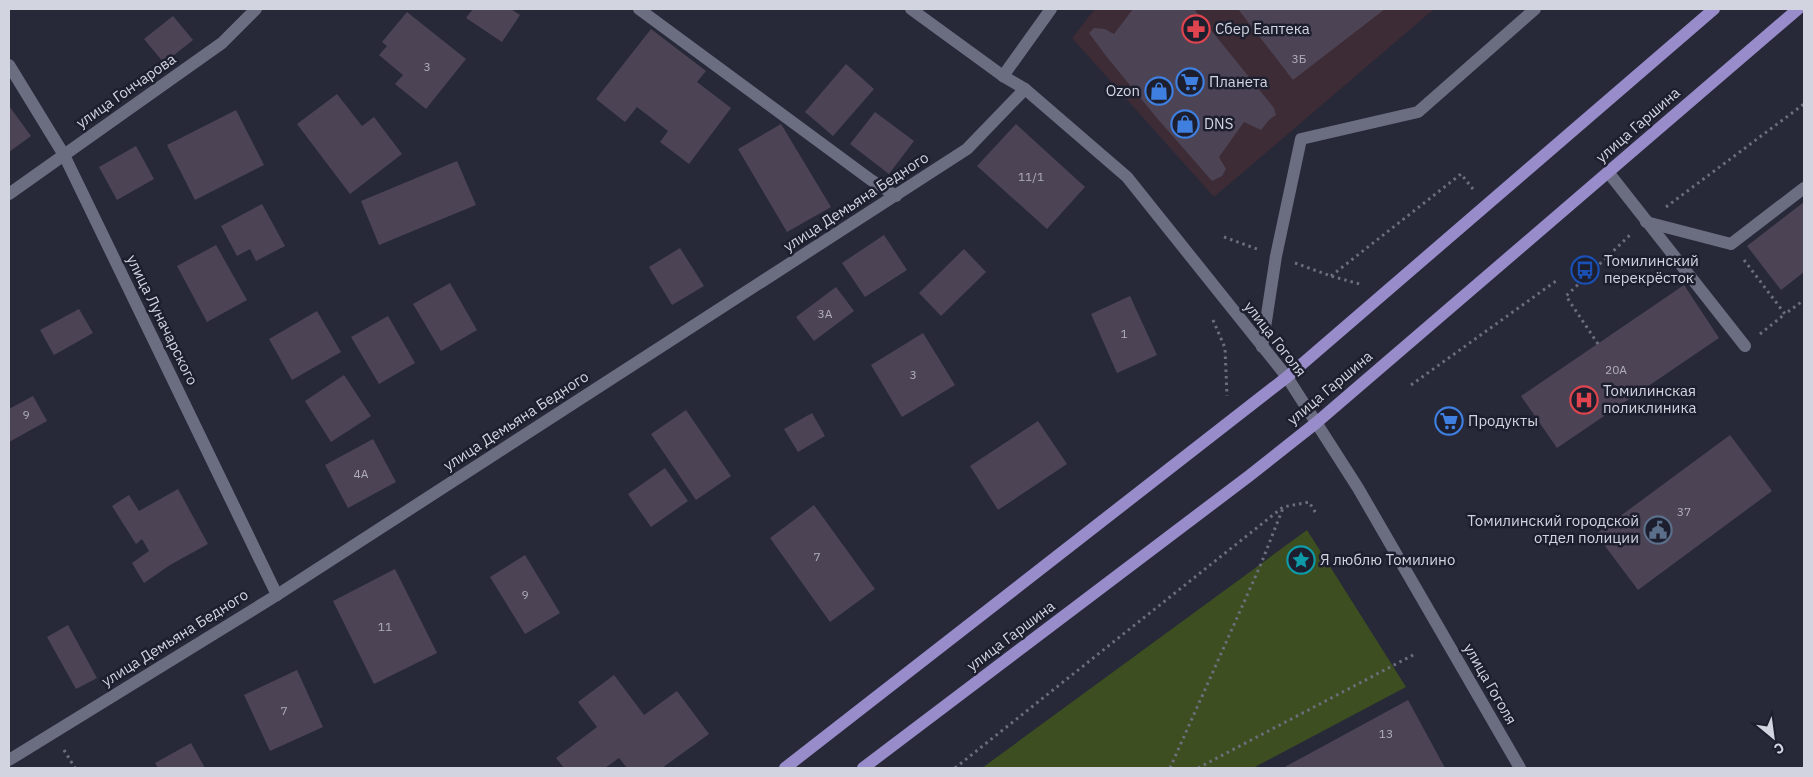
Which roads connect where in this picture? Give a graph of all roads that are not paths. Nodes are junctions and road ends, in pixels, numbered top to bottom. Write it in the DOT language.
graph roads {
  1 [pos="256,9"];
  2 [pos="639,9"];
  3 [pos="911,9"];
  4 [pos="1051,9"];
  5 [pos="1535,9"];
  6 [pos="1714,9"];
  7 [pos="1798,9"];
  8 [pos="9,65"];
  9 [pos="1003,76"];
  10 [pos="1025,89"];
  11 [pos="64,155"];
  12 [pos="1608,172"];
  13 [pos="1804,188"];
  14 [pos="9,194"];
  15 [pos="896,196"];
  16 [pos="1646,222"];
  17 [pos="1745,346"];
  18 [pos="1262,347"];
  19 [pos="1286,377"];
  20 [pos="1316,423"];
  21 [pos="277,595"];
  22 [pos="9,760"];
  23 [pos="785,768"];
  24 [pos="863,768"];
  25 [pos="1520,768"];
  1 -- 11 [label="street, улица Гончарова"];
  2 -- 15 [label="street"];
  3 -- 9 [label="street, улица Гоголя"];
  4 -- 9 [label="street"];
  5 -- 18 [label="street"];
  6 -- 19 [label="main road"];
  7 -- 12 [label="main road, улица Гаршина"];
  8 -- 11 [label="street, улица Луначарского"];
  9 -- 10 [label="street, улица Гоголя"];
  10 -- 15 [label="street, улица Демьяна Бедного"];
  10 -- 18 [label="street, улица Гоголя"];
  11 -- 14 [label="street, улица Гончарова"];
  11 -- 21 [label="street, улица Луначарского"];
  12 -- 16 [label="street"];
  12 -- 20 [label="main road, улица Гаршина"];
  13 -- 16 [label="street"];
  15 -- 21 [label="street, улица Демьяна Бедного"];
  16 -- 17 [label="street"];
  18 -- 19 [label="street, улица Гоголя"];
  19 -- 20 [label="street, улица Гоголя"];
  19 -- 23 [label="main road"];
  20 -- 24 [label="main road, улица Гаршина"];
  20 -- 25 [label="street, улица Гоголя"];
  21 -- 22 [label="street, улица Демьяна Бедного"];
}
